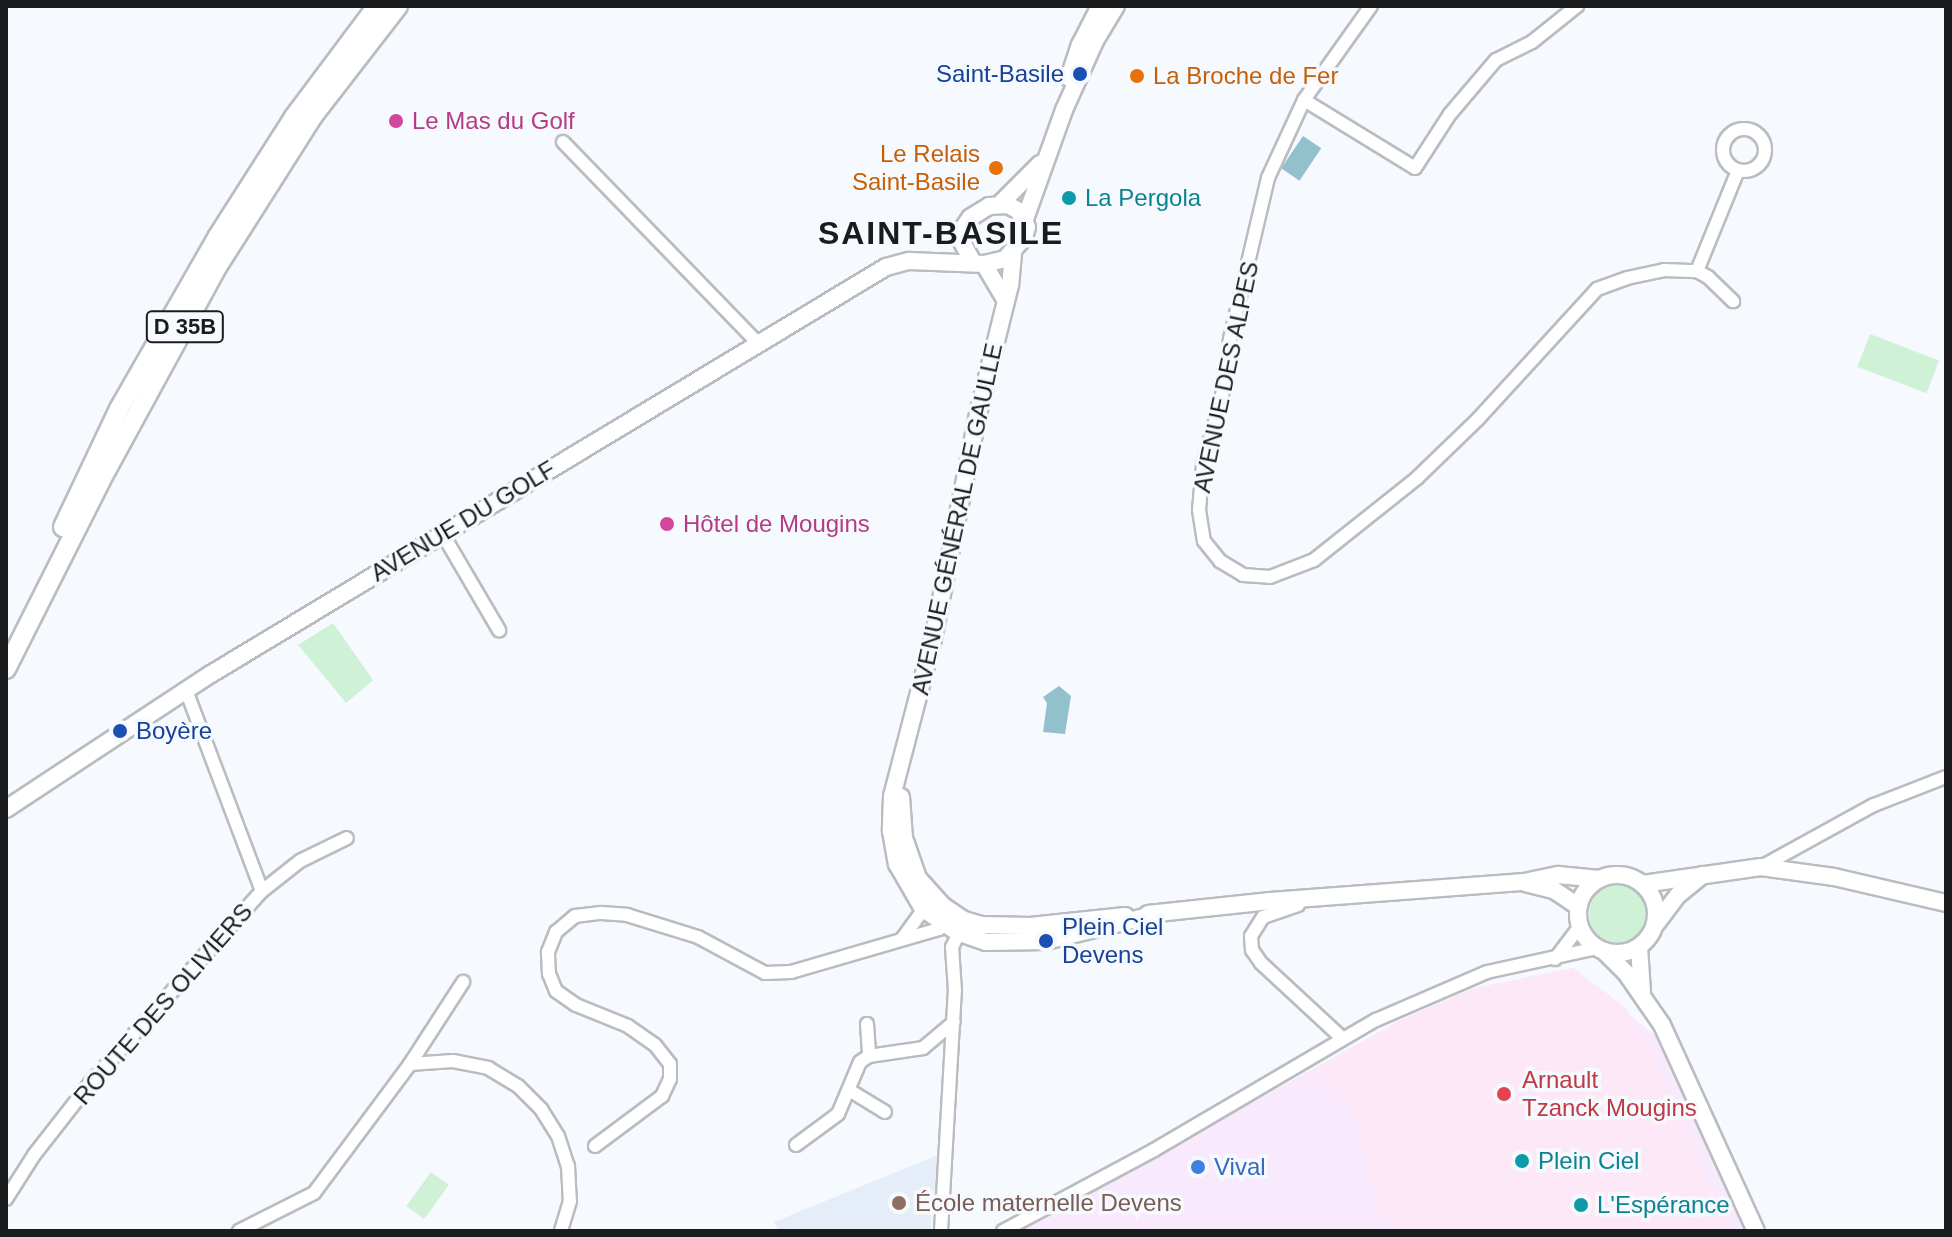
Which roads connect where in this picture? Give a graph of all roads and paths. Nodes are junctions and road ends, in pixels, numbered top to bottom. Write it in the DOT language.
graph roads {
  1 [pos="377,6"];
  2 [pos="398,6"];
  3 [pos="1100,6"];
  4 [pos="1116,6"];
  5 [pos="1371,6"];
  6 [pos="1577,6"];
  7 [pos="1304,100"];
  8 [pos="1064,110"];
  9 [pos="563,142"];
  10 [pos="1047,156"];
  11 [pos="1737,173"];
  12 [pos="999,205"];
  13 [pos="1025,219"];
  14 [pos="962,234"];
  15 [pos="1013,253"];
  16 [pos="932,260"];
  17 [pos="978,262"];
  18 [pos="1697,271"];
  19 [pos="1006,301"];
  20 [pos="1733,301"];
  21 [pos="757,342"];
  22 [pos="119,409"];
  23 [pos="137,419"];
  24 [pos="442,533"];
  25 [pos="499,630"];
  26 [pos="6,641"];
  27 [pos="6,669"];
  28 [pos="186,690"];
  29 [pos="908,738"];
  30 [pos="1946,777"];
  31 [pos="6,809"];
  32 [pos="347,838"];
  33 [pos="1761,867"];
  34 [pos="1705,873"];
  35 [pos="1600,879"];
  36 [pos="1524,882"];
  37 [pos="1643,884"];
  38 [pos="262,891"];
  39 [pos="1331,898"];
  40 [pos="1946,903"];
  41 [pos="1579,907"];
  42 [pos="923,909"];
  43 [pos="1157,914"];
  44 [pos="949,919"];
  45 [pos="1580,926"];
  46 [pos="1655,926"];
  47 [pos="902,939"];
  48 [pos="1639,947"];
  49 [pos="1601,950"];
  50 [pos="1554,960"];
  51 [pos="463,982"];
  52 [pos="1642,993"];
  53 [pos="954,1022"];
  54 [pos="867,1024"];
  55 [pos="1342,1038"];
  56 [pos="869,1056"];
  57 [pos="410,1064"];
  58 [pos="849,1090"];
  59 [pos="885,1112"];
  60 [pos="796,1145"];
  61 [pos="595,1146"];
  62 [pos="6,1199"];
  63 [pos="239,1231"];
  64 [pos="561,1231"];
  65 [pos="941,1231"];
  66 [pos="1003,1231"];
  67 [pos="1756,1231"];
  1 -- 22 [label="main road, D 35B"];
  2 -- 23 [label="main road, D 35B"];
  3 -- 8 [label="main road"];
  4 -- 8 [label="main road"];
  5 -- 7 [label="street, AVENUE DES ALPES"];
  6 -- 7 [label="street"];
  7 -- 18 [label="street, AVENUE DES ALPES"];
  8 -- 10 [label="main road"];
  9 -- 21 [label="street"];
  10 -- 12 [label="main road"];
  10 -- 13 [label="main road"];
  11 -- 18 [label="street"];
  12 -- 13 [label="main road"];
  12 -- 14 [label="main road"];
  13 -- 15 [label="main road"];
  14 -- 16 [label="main road"];
  14 -- 17 [label="main road"];
  15 -- 17 [label="main road"];
  15 -- 19 [label="main road, AVENUE GÉNÉRAL DE GAULLE"];
  16 -- 17 [label="main road, AVENUE DU GOLF"];
  16 -- 21 [label="main road, AVENUE DU GOLF"];
  17 -- 19 [label="main road"];
  18 -- 20 [label="street"];
  19 -- 29 [label="main road, AVENUE GÉNÉRAL DE GAULLE"];
  21 -- 24 [label="main road, AVENUE DU GOLF"];
  22 -- 23 [label="main road"];
  22 -- 26 [label="main road, D 35B"];
  23 -- 27 [label="main road, D 35B"];
  24 -- 25 [label="street"];
  24 -- 28 [label="main road, AVENUE DU GOLF"];
  28 -- 31 [label="main road, AVENUE DU GOLF"];
  28 -- 38 [label="street"];
  29 -- 42 [label="main road, AVENUE GÉNÉRAL DE GAULLE"];
  29 -- 44 [label="main road, AVENUE GÉNÉRAL DE GAULLE"];
  30 -- 33 [label="street"];
  32 -- 38 [label="street, ROUTE DES OLIVIERS"];
  33 -- 34 [label="main road"];
  33 -- 40 [label="main road"];
  34 -- 37 [label="main road"];
  34 -- 46 [label="main road"];
  35 -- 36 [label="main road, AVENUE GÉNÉRAL DE GAULLE"];
  35 -- 37 [label="main road"];
  35 -- 41 [label="main road"];
  36 -- 39 [label="main road, AVENUE GÉNÉRAL DE GAULLE"];
  36 -- 41 [label="main road, AVENUE GÉNÉRAL DE GAULLE"];
  37 -- 46 [label="main road"];
  38 -- 62 [label="street, ROUTE DES OLIVIERS"];
  39 -- 43 [label="main road, AVENUE GÉNÉRAL DE GAULLE"];
  39 -- 55 [label="street"];
  41 -- 45 [label="main road"];
  42 -- 44 [label="main road, AVENUE GÉNÉRAL DE GAULLE"];
  42 -- 47 [label="street"];
  43 -- 44 [label="main road, AVENUE GÉNÉRAL DE GAULLE"];
  43 -- 44 [label="main road, AVENUE GÉNÉRAL DE GAULLE"];
  44 -- 47 [label="street"];
  44 -- 53 [label="street"];
  45 -- 49 [label="main road"];
  45 -- 50 [label="street"];
  46 -- 48 [label="main road"];
  47 -- 61 [label="street"];
  48 -- 49 [label="main road"];
  48 -- 52 [label="main road"];
  49 -- 50 [label="street"];
  49 -- 52 [label="main road"];
  50 -- 55 [label="street"];
  51 -- 57 [label="street"];
  52 -- 67 [label="main road"];
  53 -- 56 [label="street"];
  53 -- 65 [label="street"];
  54 -- 56 [label="street"];
  55 -- 66 [label="street"];
  56 -- 58 [label="street"];
  57 -- 63 [label="street"];
  57 -- 64 [label="street"];
  58 -- 59 [label="street"];
  58 -- 60 [label="street"];
}
